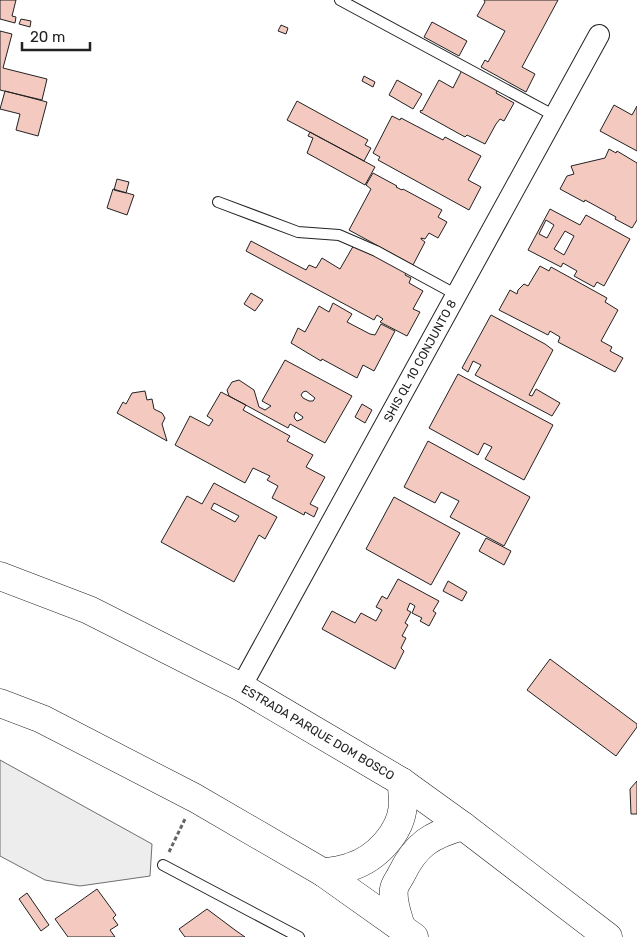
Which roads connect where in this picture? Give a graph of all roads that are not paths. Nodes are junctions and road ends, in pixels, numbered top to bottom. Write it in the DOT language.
graph roads {
  1 [pos="340,0"];
  2 [pos="599,35"];
  3 [pos="554,116"];
  4 [pos="218,202"];
  5 [pos="457,295"];
  6 [pos="0,576"];
  7 [pos="241,687"];
  8 [pos="0,703"];
  9 [pos="402,782"];
  10 [pos="463,826"];
  11 [pos="163,865"];
  12 [pos="324,873"];
  13 [pos="408,932"];
  14 [pos="600,933"];
  15 [pos="298,937"];
  1 -- 3 [label="lane"];
  2 -- 3 [label="street, SHIS QL 10 CONJUNTO 8"];
  3 -- 5 [label="street, SHIS QL 10 CONJUNTO 8"];
  4 -- 5 [label="lane"];
  5 -- 7 [label="street, SHIS QL 10 CONJUNTO 8"];
  6 -- 7 [label="main road, ESTRADA PARQUE DOM BOSCO"];
  7 -- 9 [label="main road, ESTRADA PARQUE DOM BOSCO"];
  8 -- 12 [label="main road"];
  9 -- 10 [label="main road, ESTRADA PARQUE DOM BOSCO"];
  9 -- 12 [label="main road"];
  10 -- 13 [label="main road"];
  10 -- 14 [label="main road, ESTRADA PARQUE DOM BOSCO"];
  11 -- 15 [label="lane"];
  12 -- 13 [label="main road"];
}
